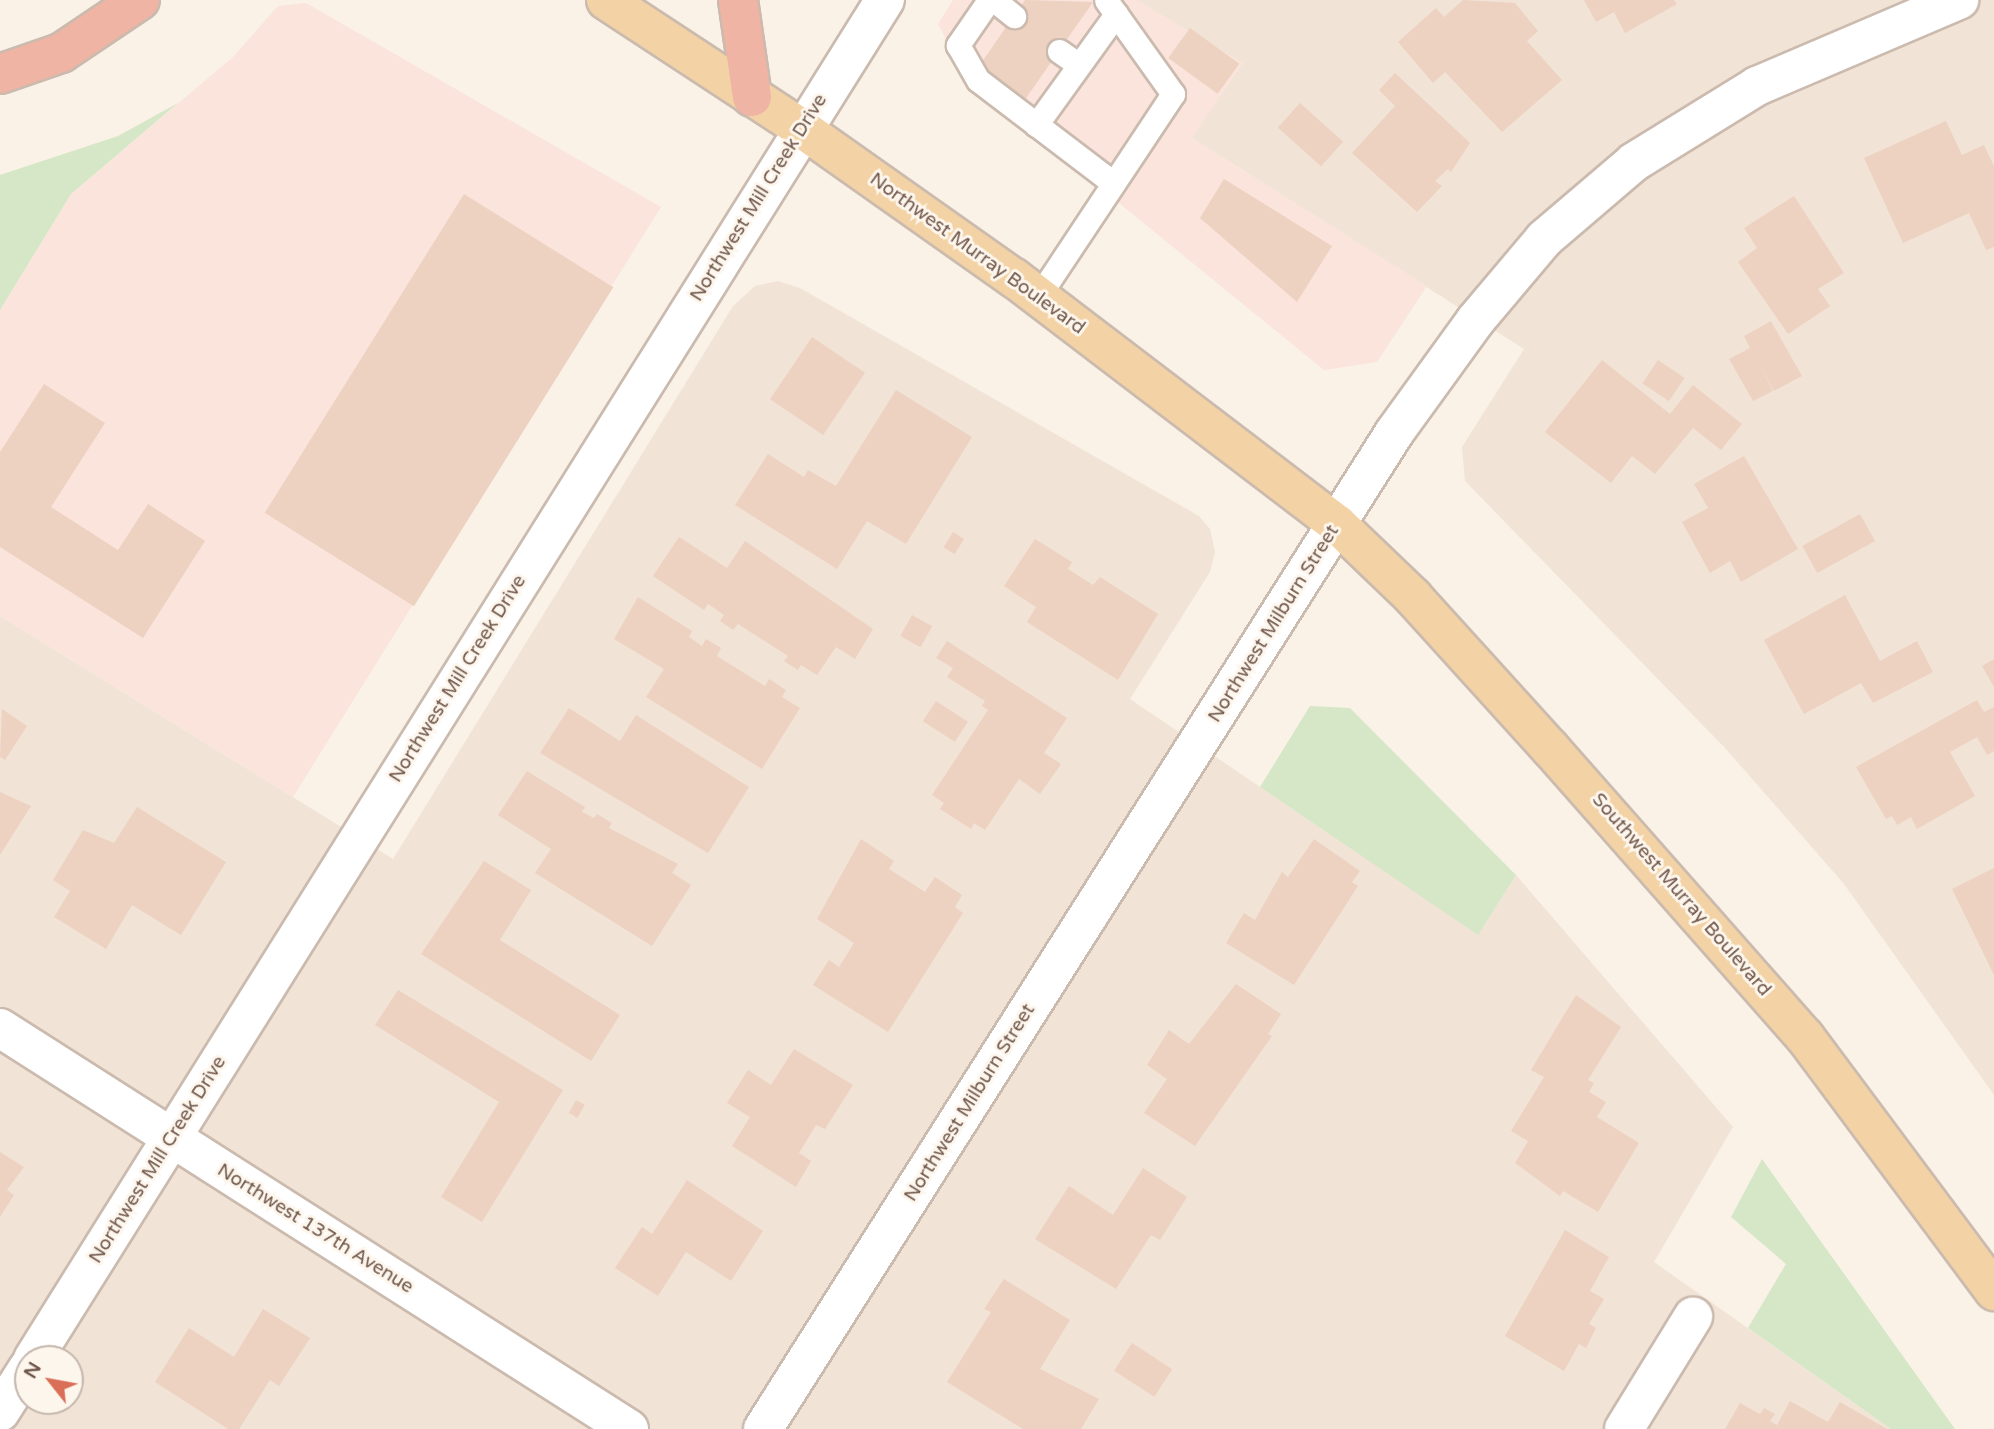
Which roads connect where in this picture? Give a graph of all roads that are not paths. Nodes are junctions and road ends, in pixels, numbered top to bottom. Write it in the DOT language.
graph roads {
  1 [pos="140,0"];
  2 [pos="606,0"];
  3 [pos="738,0"];
  4 [pos="886,0"];
  5 [pos="992,0"];
  6 [pos="1959,0"];
  7 [pos="1111,7"];
  8 [pos="1014,16"];
  9 [pos="1059,51"];
  10 [pos="1079,65"];
  11 [pos="0,74"];
  12 [pos="752,97"];
  13 [pos="1036,125"];
  14 [pos="801,128"];
  15 [pos="1113,183"];
  16 [pos="1038,297"];
  17 [pos="1337,524"];
  18 [pos="0,1028"];
  19 [pos="172,1138"];
  20 [pos="1994,1291"];
  21 [pos="1693,1317"];
  22 [pos="42,1345"];
  23 [pos="14,1390"];
  24 [pos="0,1412"];
  25 [pos="629,1429"];
  26 [pos="763,1429"];
  27 [pos="1624,1429"];
  1 -- 11 [label="highway"];
  2 -- 12 [label="main road, Northwest Murray Boulevard"];
  3 -- 12 [label="highway"];
  4 -- 14 [label="street, Northwest Mill Creek Drive"];
  5 -- 8 [label="lane"];
  5 -- 13 [label="lane"];
  6 -- 17 [label="street, Northwest Milburn Street"];
  7 -- 10 [label="lane"];
  7 -- 15 [label="lane"];
  9 -- 10 [label="lane"];
  10 -- 13 [label="lane"];
  12 -- 14 [label="main road, Northwest Murray Boulevard"];
  13 -- 15 [label="lane"];
  14 -- 16 [label="main road, Northwest Murray Boulevard"];
  14 -- 19 [label="street, Northwest Mill Creek Drive"];
  15 -- 16 [label="lane"];
  16 -- 17 [label="main road, Northwest Murray Boulevard"];
  17 -- 20 [label="main road, Southwest Murray Boulevard"];
  17 -- 26 [label="street, Northwest Milburn Street"];
  18 -- 19 [label="street, Northwest 137th Avenue"];
  19 -- 22 [label="street, Northwest Mill Creek Drive"];
  19 -- 25 [label="street, Northwest 137th Avenue"];
  21 -- 27 [label="street"];
  23 -- 24 [label="street"];
}
